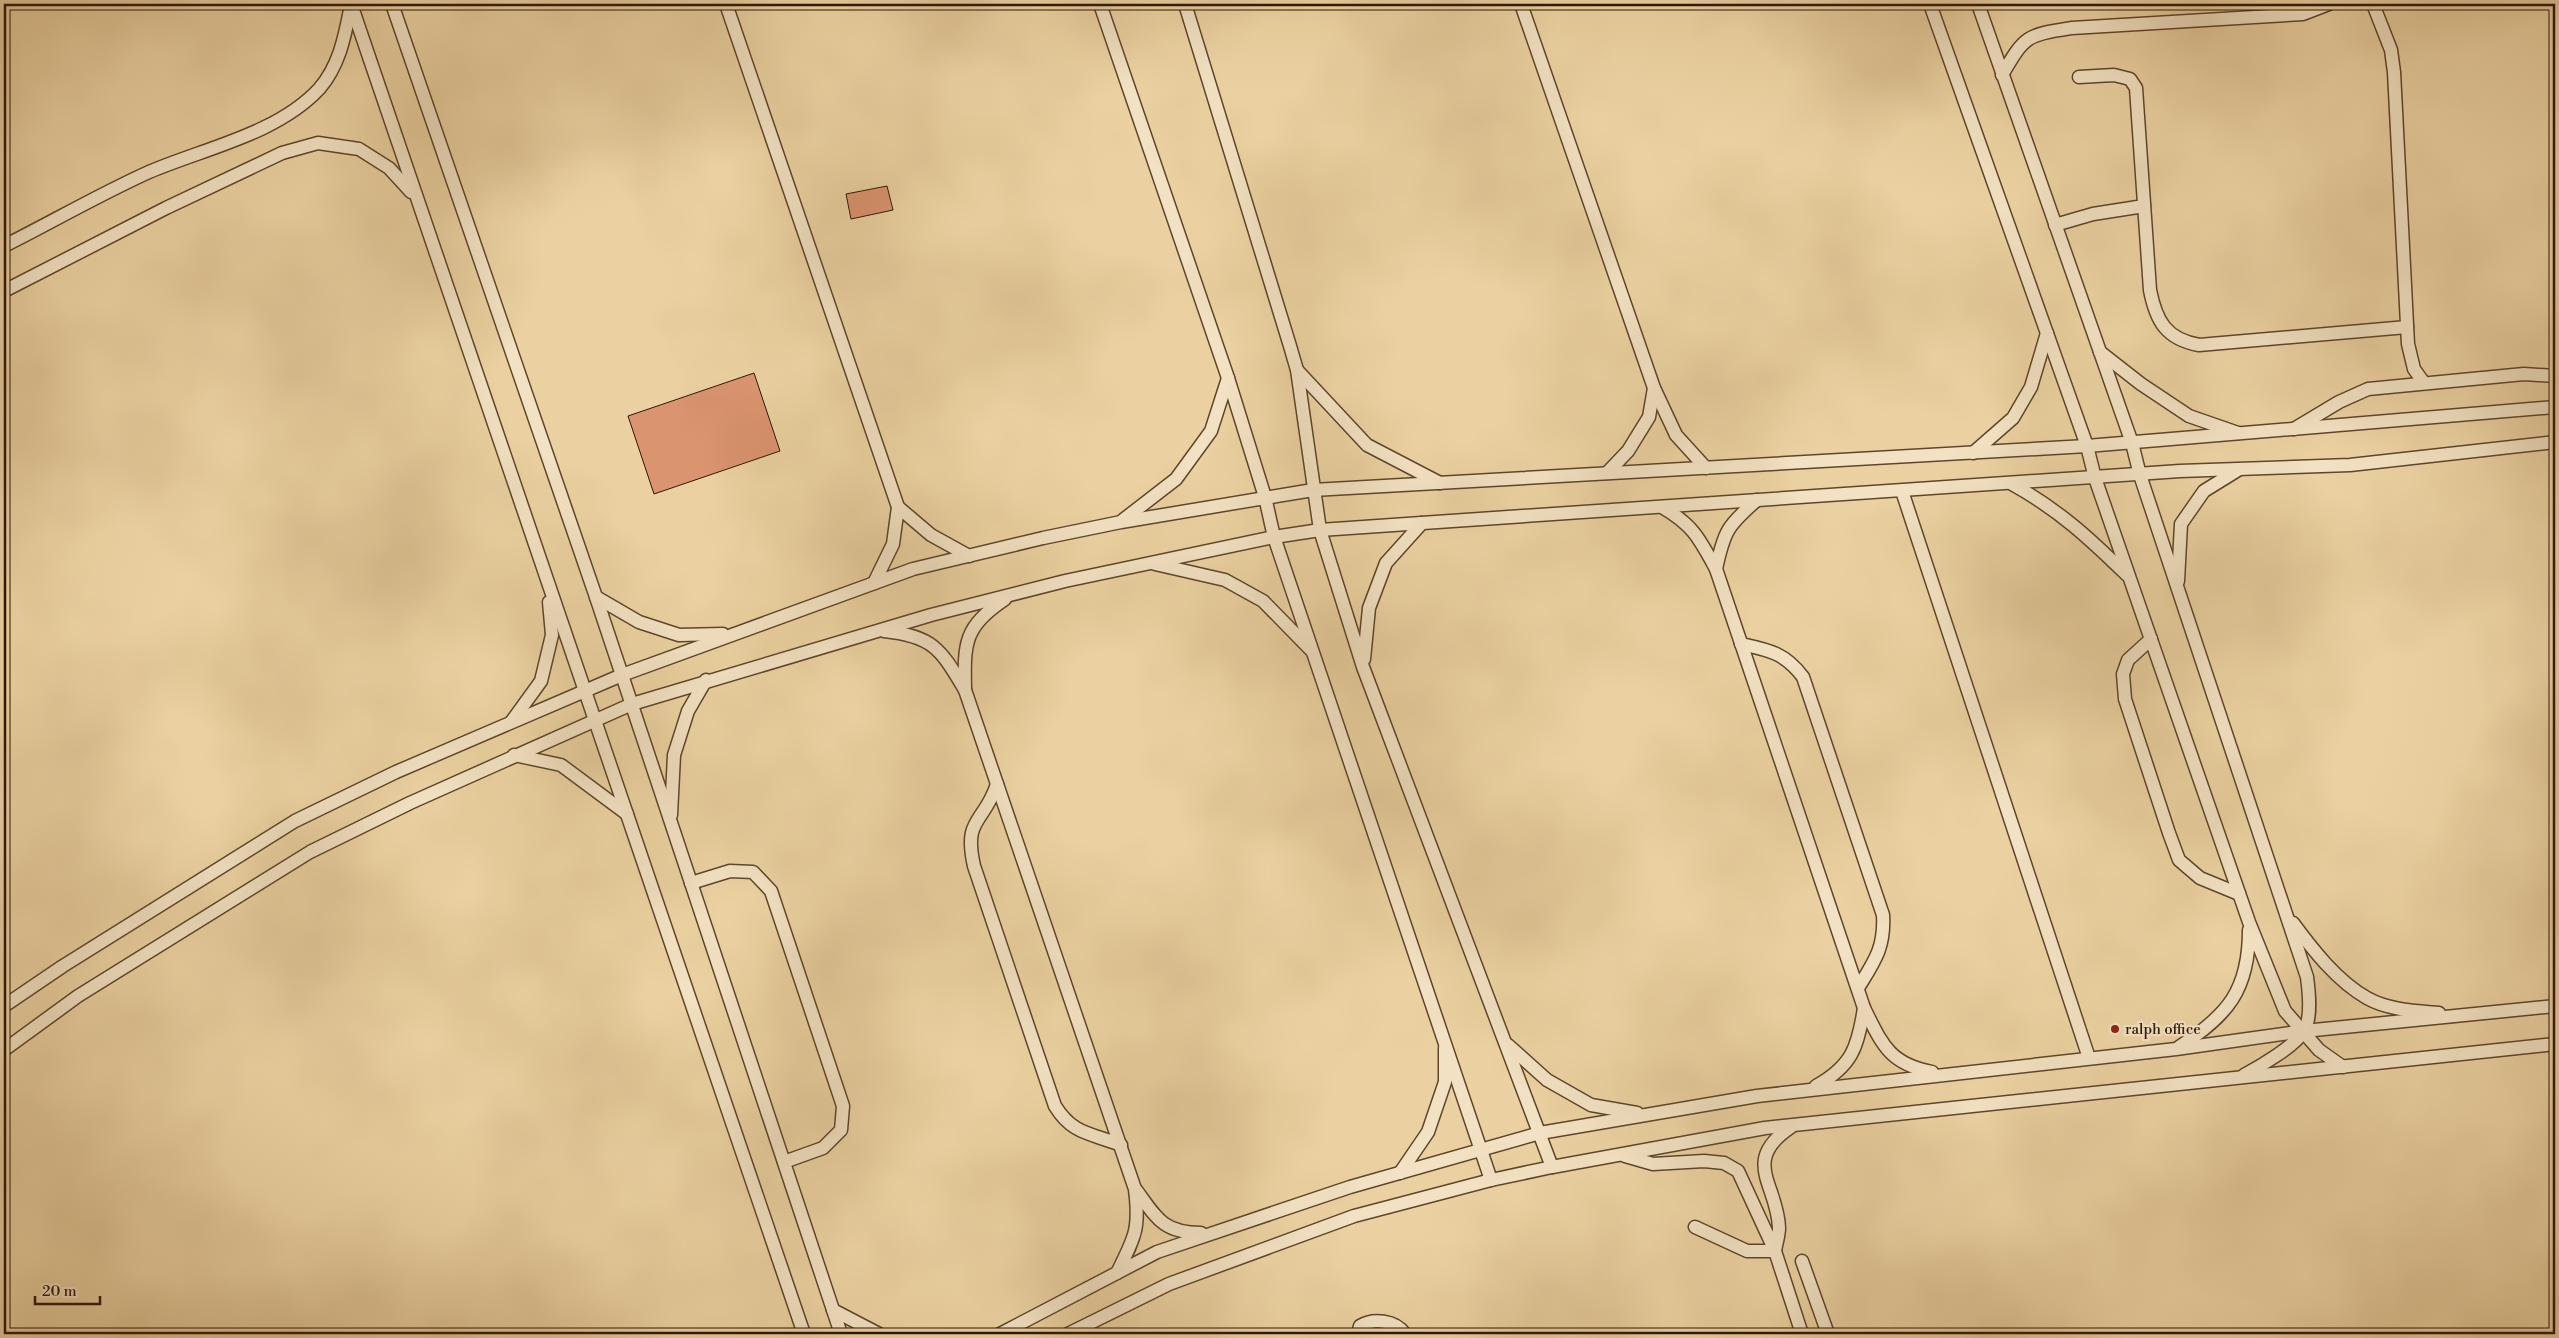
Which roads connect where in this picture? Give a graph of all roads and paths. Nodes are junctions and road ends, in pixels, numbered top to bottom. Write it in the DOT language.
graph roads {
  1 [pos="351,4"];
  2 [pos="392,4"];
  3 [pos="726,4"];
  4 [pos="1100,4"];
  5 [pos="1186,4"];
  6 [pos="1521,4"];
  7 [pos="1930,4"];
  8 [pos="1978,4"];
  9 [pos="2329,4"];
  10 [pos="2373,4"];
  11 [pos="2002,75"];
  12 [pos="2079,77"];
  13 [pos="415,197"];
  14 [pos="2144,206"];
  15 [pos="2055,225"];
  16 [pos="4,246"];
  17 [pos="4,292"];
  18 [pos="2407,328"];
  19 [pos="2047,333"];
  20 [pos="2100,352"];
  21 [pos="1297,370"];
  22 [pos="2555,376"];
  23 [pos="1228,378"];
  24 [pos="2424,383"];
  25 [pos="1654,388"];
  26 [pos="2555,407"];
  27 [pos="2290,430"];
  28 [pos="2242,434"];
  29 [pos="2555,442"];
  30 [pos="2132,443"];
  31 [pos="2087,446"];
  32 [pos="1973,453"];
  33 [pos="1706,468"];
  34 [pos="2240,469"];
  35 [pos="1607,473"];
  36 [pos="2140,475"];
  37 [pos="2095,478"];
  38 [pos="1440,482"];
  39 [pos="2012,484"];
  40 [pos="1313,490"];
  41 [pos="1902,491"];
  42 [pos="1265,497"];
  43 [pos="1757,500"];
  44 [pos="898,507"];
  45 [pos="1662,507"];
  46 [pos="1121,522"];
  47 [pos="1422,523"];
  48 [pos="1320,530"];
  49 [pos="1274,536"];
  50 [pos="969,556"];
  51 [pos="1150,563"];
  52 [pos="1716,569"];
  53 [pos="2130,578"];
  54 [pos="548,582"];
  55 [pos="874,583"];
  56 [pos="2178,588"];
  57 [pos="1011,594"];
  58 [pos="596,597"];
  59 [pos="878,630"];
  60 [pos="735,634"];
  61 [pos="2151,639"];
  62 [pos="1741,644"];
  63 [pos="1315,654"];
  64 [pos="1363,667"];
  65 [pos="622,675"];
  66 [pos="706,680"];
  67 [pos="584,690"];
  68 [pos="965,690"];
  69 [pos="632,704"];
  70 [pos="594,719"];
  71 [pos="511,722"];
  72 [pos="514,756"];
  73 [pos="997,784"];
  74 [pos="627,814"];
  75 [pos="671,822"];
  76 [pos="691,883"];
  77 [pos="2239,894"];
  78 [pos="2286,914"];
  79 [pos="2249,922"];
  80 [pos="1858,988"];
  81 [pos="4,1006"];
  82 [pos="2555,1006"];
  83 [pos="1864,1008"];
  84 [pos="2464,1016"];
  85 [pos="2304,1031"];
  86 [pos="1445,1038"];
  87 [pos="1506,1044"];
  88 [pos="2555,1044"];
  89 [pos="2176,1049"];
  90 [pos="4,1050"];
  91 [pos="2089,1058"];
  92 [pos="2343,1067"];
  93 [pos="1948,1074"];
  94 [pos="2237,1078"];
  95 [pos="1810,1090"];
  96 [pos="1647,1115"];
  97 [pos="1792,1126"];
  98 [pos="1540,1133"];
  99 [pos="1121,1145"];
  100 [pos="1483,1149"];
  101 [pos="1620,1155"];
  102 [pos="784,1162"];
  103 [pos="1552,1167"];
  104 [pos="1400,1173"];
  105 [pos="1492,1180"];
  106 [pos="1135,1189"];
  107 [pos="1695,1227"];
  108 [pos="1213,1233"];
  109 [pos="1775,1251"];
  110 [pos="1802,1262"];
  111 [pos="1117,1273"];
  112 [pos="833,1310"];
  113 [pos="804,1334"];
  114 [pos="841,1334"];
  115 [pos="879,1334"];
  116 [pos="1000,1334"];
  117 [pos="1068,1334"];
  118 [pos="1358,1334"];
  119 [pos="1405,1334"];
  120 [pos="1802,1334"];
  121 [pos="1828,1334"];
  1 -- 13 [label="lane"];
  1 -- 16 [label="lane"];
  2 -- 58 [label="lane"];
  3 -- 44 [label="lane"];
  4 -- 23 [label="lane"];
  5 -- 21 [label="lane"];
  6 -- 25 [label="lane"];
  7 -- 19 [label="lane"];
  8 -- 11 [label="lane"];
  9 -- 11 [label="lane"];
  10 -- 18 [label="lane"];
  11 -- 15 [label="lane"];
  12 -- 14 [label="lane"];
  13 -- 17 [label="lane"];
  13 -- 54 [label="lane"];
  14 -- 15 [label="lane"];
  14 -- 18 [label="lane"];
  15 -- 20 [label="lane"];
  18 -- 24 [label="lane"];
  19 -- 31 [label="lane"];
  19 -- 32 [label="lane"];
  20 -- 28 [label="lane"];
  20 -- 30 [label="lane"];
  21 -- 38 [label="lane"];
  21 -- 40 [label="lane"];
  22 -- 24 [label="lane"];
  23 -- 42 [label="lane"];
  23 -- 46 [label="lane"];
  24 -- 27 [label="lane"];
  25 -- 33 [label="lane"];
  25 -- 35 [label="lane"];
  26 -- 27 [label="lane"];
  27 -- 28 [label="lane"];
  28 -- 30 [label="lane"];
  29 -- 34 [label="lane"];
  30 -- 31 [label="lane"];
  30 -- 36 [label="lane"];
  31 -- 32 [label="lane"];
  31 -- 37 [label="lane"];
  32 -- 33 [label="lane"];
  33 -- 35 [label="lane"];
  34 -- 36 [label="lane"];
  34 -- 56 [label="lane"];
  35 -- 38 [label="lane"];
  36 -- 37 [label="lane"];
  36 -- 56 [label="lane"];
  37 -- 39 [label="lane"];
  37 -- 53 [label="lane"];
  38 -- 40 [label="lane"];
  39 -- 41 [label="lane"];
  39 -- 53 [label="lane"];
  40 -- 42 [label="lane"];
  40 -- 48 [label="lane"];
  41 -- 43 [label="lane"];
  41 -- 91 [label="lane"];
  42 -- 46 [label="lane"];
  42 -- 49 [label="lane"];
  43 -- 45 [label="lane"];
  43 -- 52 [label="lane"];
  44 -- 50 [label="lane"];
  44 -- 55 [label="lane"];
  45 -- 47 [label="lane"];
  45 -- 52 [label="lane"];
  46 -- 50 [label="lane"];
  47 -- 48 [label="lane"];
  47 -- 64 [label="lane"];
  48 -- 49 [label="lane"];
  48 -- 64 [label="lane"];
  49 -- 51 [label="lane"];
  49 -- 63 [label="lane"];
  50 -- 55 [label="lane"];
  51 -- 57 [label="lane"];
  51 -- 63 [label="lane"];
  52 -- 62 [label="lane"];
  53 -- 61 [label="lane"];
  54 -- 67 [label="lane"];
  54 -- 71 [label="lane"];
  55 -- 60 [label="lane"];
  56 -- 78 [label="lane"];
  57 -- 59 [label="lane"];
  57 -- 68 [label="lane"];
  58 -- 60 [label="lane"];
  58 -- 65 [label="lane"];
  59 -- 66 [label="lane"];
  59 -- 68 [label="lane"];
  60 -- 65 [label="lane"];
  61 -- 77 [label="lane"];
  61 -- 77 [label="lane"];
  62 -- 80 [label="lane"];
  62 -- 80 [label="lane"];
  63 -- 86 [label="lane"];
  64 -- 87 [label="lane"];
  65 -- 67 [label="lane"];
  65 -- 69 [label="lane"];
  66 -- 69 [label="lane"];
  66 -- 75 [label="lane"];
  67 -- 70 [label="lane"];
  67 -- 71 [label="lane"];
  68 -- 73 [label="lane"];
  69 -- 70 [label="lane"];
  69 -- 75 [label="lane"];
  70 -- 72 [label="lane"];
  70 -- 74 [label="lane"];
  71 -- 81 [label="lane"];
  72 -- 74 [label="lane"];
  72 -- 90 [label="lane"];
  73 -- 99 [label="lane"];
  73 -- 99 [label="lane"];
  74 -- 113 [label="lane"];
  75 -- 76 [label="lane"];
  76 -- 102 [label="lane"];
  76 -- 102 [label="lane"];
  77 -- 79 [label="lane"];
  78 -- 84 [label="lane"];
  78 -- 85 [label="lane"];
  79 -- 85 [label="lane"];
  79 -- 89 [label="lane"];
  80 -- 83 [label="lane"];
  82 -- 84 [label="lane"];
  83 -- 93 [label="lane"];
  83 -- 95 [label="lane"];
  84 -- 85 [label="lane"];
  85 -- 89 [label="lane"];
  85 -- 92 [label="lane"];
  85 -- 94 [label="lane"];
  86 -- 100 [label="lane"];
  86 -- 104 [label="lane"];
  87 -- 96 [label="lane"];
  87 -- 98 [label="lane"];
  88 -- 92 [label="lane"];
  89 -- 91 [label="lane"];
  91 -- 93 [label="lane"];
  92 -- 94 [label="lane"];
  93 -- 95 [label="lane"];
  94 -- 97 [label="lane"];
  95 -- 96 [label="lane"];
  96 -- 98 [label="lane"];
  97 -- 101 [label="lane"];
  97 -- 109 [label="lane"];
  98 -- 100 [label="lane"];
  98 -- 103 [label="lane"];
  99 -- 106 [label="lane"];
  100 -- 104 [label="lane"];
  100 -- 105 [label="lane"];
  101 -- 103 [label="lane"];
  101 -- 109 [label="lane"];
  102 -- 112 [label="lane"];
  103 -- 105 [label="lane"];
  104 -- 108 [label="lane"];
  105 -- 117 [label="lane"];
  106 -- 108 [label="lane"];
  106 -- 111 [label="lane"];
  107 -- 109 [label="lane"];
  108 -- 111 [label="lane"];
  109 -- 120 [label="lane"];
  110 -- 121 [label="lane"];
  111 -- 116 [label="lane"];
  112 -- 114 [label="lane"];
  112 -- 115 [label="lane"];
  118 -- 119 [label="lane"];
}
